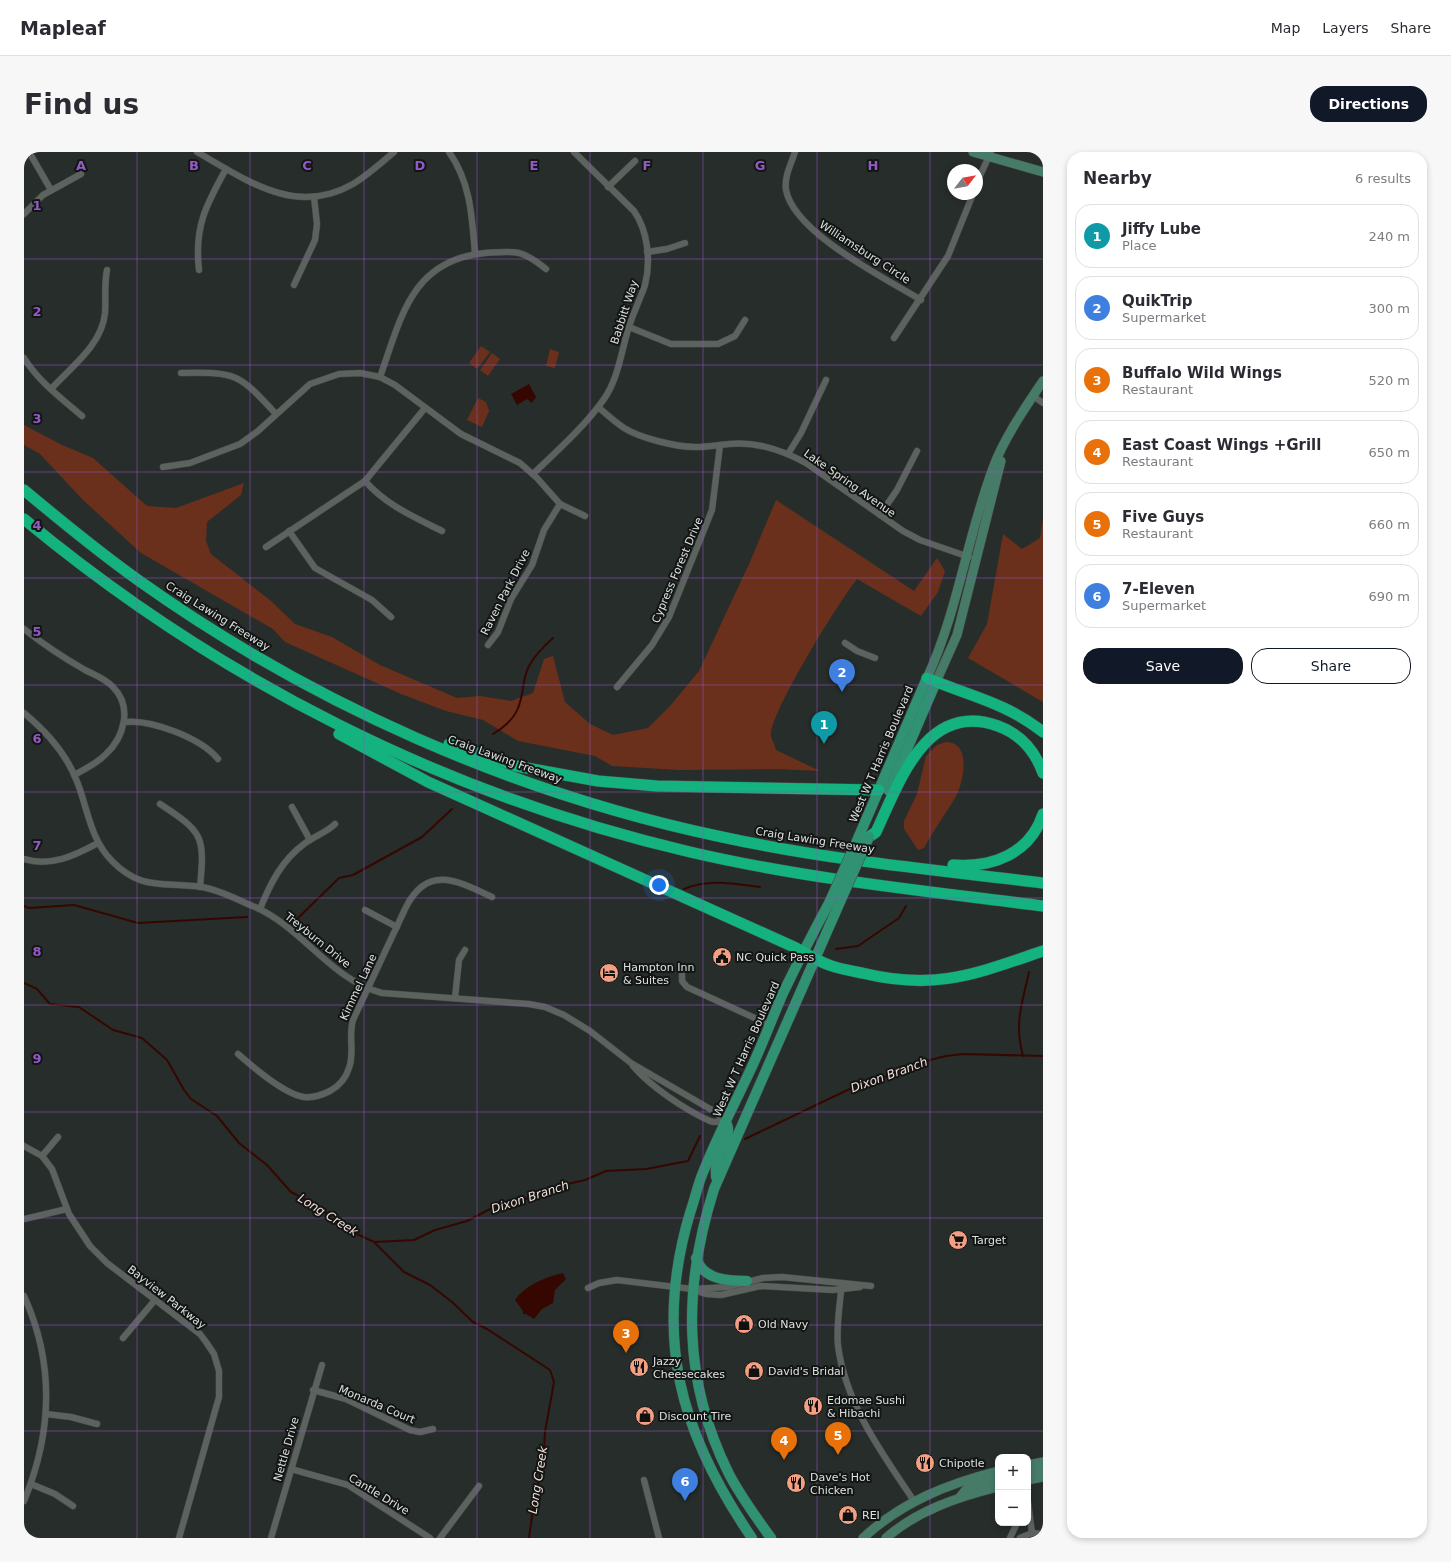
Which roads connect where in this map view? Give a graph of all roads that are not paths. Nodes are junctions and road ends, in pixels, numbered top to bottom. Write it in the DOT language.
graph roads {
  1 [pos="29,152"];
  2 [pos="197,152"];
  3 [pos="394,152"];
  4 [pos="449,152"];
  5 [pos="574,152"];
  6 [pos="795,152"];
  7 [pos="973,152"];
  8 [pos="990,154"];
  9 [pos="635,161"];
  10 [pos="226,169"];
  11 [pos="983,169"];
  12 [pos="1043,172"];
  13 [pos="81,174"];
  14 [pos="608,187"];
  15 [pos="51,190"];
  16 [pos="314,197"];
  17 [pos="971,200"];
  18 [pos="24,214"];
  19 [pos="685,242"];
  20 [pos="647,252"];
  21 [pos="475,254"];
  22 [pos="546,269"];
  23 [pos="107,270"];
  24 [pos="200,270"];
  25 [pos="294,285"];
  26 [pos="921,300"];
  27 [pos="745,320"];
  28 [pos="629,327"];
  29 [pos="894,338"];
  30 [pos="24,358"];
  31 [pos="181,373"];
  32 [pos="380,377"];
  33 [pos="826,380"];
  34 [pos="1043,381"];
  35 [pos="51,389"];
  36 [pos="1033,396"];
  37 [pos="1043,403"];
  38 [pos="598,406"];
  39 [pos="425,408"];
  40 [pos="276,414"];
  41 [pos="82,416"];
  42 [pos="1006,442"];
  43 [pos="720,445"];
  44 [pos="916,451"];
  45 [pos="788,454"];
  46 [pos="163,467"];
  47 [pos="533,474"];
  48 [pos="365,481"];
  49 [pos="24,490"];
  50 [pos="560,504"];
  51 [pos="880,515"];
  52 [pos="585,516"];
  53 [pos="24,519"];
  54 [pos="442,531"];
  55 [pos="290,532"];
  56 [pos="266,547"];
  57 [pos="965,556"];
  58 [pos="976,558"];
  59 [pos="391,617"];
  60 [pos="24,629"];
  61 [pos="845,643"];
  62 [pos="488,645"];
  63 [pos="875,658"];
  64 [pos="932,680"];
  65 [pos="617,687"];
  66 [pos="298,705"];
  67 [pos="24,713"];
  68 [pos="375,719"];
  69 [pos="125,722"];
  70 [pos="1043,732"];
  71 [pos="218,758"];
  72 [pos="1043,773"];
  73 [pos="74,775"];
  74 [pos="879,790"];
  75 [pos="160,804"];
  76 [pos="292,807"];
  77 [pos="1043,814"];
  78 [pos="335,824"];
  79 [pos="864,837"];
  80 [pos="310,840"];
  81 [pos="98,843"];
  82 [pos="24,859"];
  83 [pos="922,868"];
  84 [pos="1043,883"];
  85 [pos="200,887"];
  86 [pos="492,897"];
  87 [pos="835,902"];
  88 [pos="1043,906"];
  89 [pos="260,910"];
  90 [pos="365,910"];
  91 [pos="396,927"];
  92 [pos="465,950"];
  93 [pos="1043,951"];
  94 [pos="803,952"];
  95 [pos="815,957"];
  96 [pos="682,972"];
  97 [pos="368,989"];
  98 [pos="456,998"];
  99 [pos="770,1025"];
  100 [pos="238,1054"];
  101 [pos="631,1063"];
  102 [pos="725,1122"];
  103 [pos="58,1137"];
  104 [pos="24,1146"];
  105 [pos="42,1156"];
  106 [pos="716,1182"];
  107 [pos="68,1209"];
  108 [pos="24,1219"];
  109 [pos="696,1258"];
  110 [pos="747,1281"];
  111 [pos="842,1286"];
  112 [pos="588,1288"];
  113 [pos="675,1288"];
  114 [pos="692,1289"];
  115 [pos="24,1296"];
  116 [pos="155,1300"];
  117 [pos="27,1309"];
  118 [pos="123,1338"];
  119 [pos="322,1365"];
  120 [pos="313,1390"];
  121 [pos="46,1414"];
  122 [pos="97,1424"];
  123 [pos="433,1429"];
  124 [pos="1043,1462"];
  125 [pos="1031,1464"];
  126 [pos="291,1469"];
  127 [pos="1043,1469"];
  128 [pos="1031,1472"];
  129 [pos="995,1473"];
  130 [pos="1043,1477"];
  131 [pos="995,1479"];
  132 [pos="1031,1479"];
  133 [pos="644,1480"];
  134 [pos="31,1484"];
  135 [pos="479,1486"];
  136 [pos="995,1488"];
  137 [pos="960,1497"];
  138 [pos="24,1501"];
  139 [pos="914,1501"];
  140 [pos="73,1506"];
  141 [pos="1031,1524"];
  142 [pos="1016,1526"];
  143 [pos="1032,1532"];
  144 [pos="1043,1534"];
  145 [pos="179,1538"];
  146 [pos="271,1538"];
  147 [pos="430,1538"];
  148 [pos="440,1538"];
  149 [pos="659,1538"];
  150 [pos="752,1538"];
  151 [pos="771,1538"];
  152 [pos="863,1538"];
  153 [pos="886,1538"];
  154 [pos="1010,1538"];
  155 [pos="1020,1538"];
  1 -- 15 [label="street"];
  2 -- 10 [label="street"];
  3 -- 16 [label="street"];
  4 -- 21 [label="street"];
  5 -- 14 [label="street, Babbitt Way"];
  6 -- 26 [label="street, Williamsburg Circle"];
  7 -- 8 [label="main road"];
  8 -- 11 [label="street"];
  8 -- 12 [label="main road"];
  9 -- 14 [label="street"];
  10 -- 16 [label="street"];
  10 -- 24 [label="street"];
  13 -- 15 [label="street"];
  14 -- 20 [label="street, Babbitt Way"];
  15 -- 18 [label="street"];
  16 -- 25 [label="street"];
  17 -- 26 [label="street"];
  19 -- 20 [label="street"];
  20 -- 28 [label="street, Babbitt Way"];
  21 -- 22 [label="street"];
  21 -- 32 [label="street"];
  23 -- 35 [label="street"];
  26 -- 29 [label="street"];
  27 -- 28 [label="street"];
  28 -- 38 [label="street, Babbitt Way"];
  30 -- 35 [label="street"];
  31 -- 40 [label="street"];
  32 -- 39 [label="street"];
  32 -- 40 [label="street"];
  33 -- 45 [label="street"];
  34 -- 36 [label="main road, West W T Harris Boulevard"];
  35 -- 41 [label="street"];
  36 -- 37 [label="street"];
  36 -- 42 [label="main road, West W T Harris Boulevard"];
  38 -- 43 [label="street, Lake Spring Avenue"];
  38 -- 47 [label="street, Babbitt Way"];
  39 -- 47 [label="street"];
  39 -- 48 [label="street"];
  40 -- 46 [label="street"];
  42 -- 57 [label="main road, West W T Harris Boulevard"];
  42 -- 58 [label="main road, West W T Harris Boulevard"];
  43 -- 45 [label="street, Lake Spring Avenue"];
  43 -- 65 [label="street, Cypress Forest Drive"];
  44 -- 51 [label="street"];
  45 -- 51 [label="street, Lake Spring Avenue"];
  47 -- 50 [label="street"];
  48 -- 54 [label="street"];
  48 -- 55 [label="street"];
  49 -- 68 [label="highway, Craig Lawing Freeway"];
  50 -- 52 [label="street"];
  50 -- 62 [label="street, Raven Park Drive"];
  51 -- 57 [label="street, Lake Spring Avenue"];
  53 -- 66 [label="highway"];
  55 -- 56 [label="street"];
  55 -- 59 [label="street"];
  57 -- 58 [label="street, Lake Spring Avenue"];
  57 -- 64 [label="main road, West W T Harris Boulevard"];
  58 -- 64 [label="main road, West W T Harris Boulevard"];
  60 -- 69 [label="street"];
  61 -- 63 [label="street"];
  64 -- 70 [label="highway"];
  64 -- 74 [label="main road, West W T Harris Boulevard"];
  64 -- 79 [label="main road, West W T Harris Boulevard"];
  66 -- 88 [label="highway"];
  66 -- 94 [label="highway"];
  67 -- 73 [label="street, Treyburn Drive"];
  68 -- 74 [label="highway"];
  68 -- 83 [label="highway, Craig Lawing Freeway"];
  69 -- 71 [label="street"];
  69 -- 73 [label="street"];
  72 -- 79 [label="highway"];
  73 -- 81 [label="street, Treyburn Drive"];
  74 -- 79 [label="main road, West W T Harris Boulevard"];
  75 -- 85 [label="street"];
  76 -- 80 [label="street"];
  77 -- 83 [label="highway"];
  78 -- 80 [label="street"];
  79 -- 87 [label="main road, West W T Harris Boulevard, bridge"];
  80 -- 89 [label="street"];
  81 -- 82 [label="street"];
  81 -- 85 [label="street, Treyburn Drive"];
  83 -- 84 [label="highway, Craig Lawing Freeway"];
  85 -- 89 [label="street, Treyburn Drive"];
  86 -- 91 [label="street, Kimmel Lane"];
  87 -- 94 [label="main road, West W T Harris Boulevard"];
  87 -- 95 [label="main road, West W T Harris Boulevard"];
  89 -- 97 [label="street, Treyburn Drive"];
  90 -- 91 [label="street"];
  91 -- 97 [label="street, Kimmel Lane"];
  92 -- 98 [label="street"];
  93 -- 95 [label="highway"];
  94 -- 95 [label="highway"];
  94 -- 99 [label="main road, West W T Harris Boulevard"];
  95 -- 106 [label="main road, West W T Harris Boulevard"];
  96 -- 99 [label="street"];
  97 -- 98 [label="street, Treyburn Drive"];
  97 -- 100 [label="street, Kimmel Lane"];
  98 -- 101 [label="street, Treyburn Drive"];
  99 -- 102 [label="main road, West W T Harris Boulevard"];
  101 -- 102 [label="street, Treyburn Drive"];
  101 -- 102 [label="street, Treyburn Drive"];
  102 -- 106 [label="main road"];
  102 -- 113 [label="main road, West W T Harris Boulevard"];
  103 -- 105 [label="street"];
  104 -- 105 [label="street, Bayview Parkway"];
  105 -- 107 [label="street, Bayview Parkway"];
  106 -- 109 [label="main road, West W T Harris Boulevard"];
  107 -- 108 [label="street"];
  107 -- 116 [label="street, Bayview Parkway"];
  109 -- 110 [label="main road"];
  109 -- 114 [label="main road, West W T Harris Boulevard"];
  110 -- 111 [label="street"];
  110 -- 114 [label="street"];
  111 -- 114 [label="street"];
  111 -- 139 [label="street"];
  112 -- 113 [label="street"];
  113 -- 114 [label="street"];
  113 -- 150 [label="main road, West W T Harris Boulevard"];
  114 -- 151 [label="main road, West W T Harris Boulevard"];
  115 -- 117 [label="street"];
  116 -- 118 [label="street"];
  116 -- 145 [label="street, Bayview Parkway"];
  117 -- 121 [label="street"];
  119 -- 120 [label="street, Nettle Drive"];
  120 -- 123 [label="street, Monarda Court"];
  120 -- 126 [label="street, Nettle Drive"];
  121 -- 122 [label="street"];
  121 -- 134 [label="street"];
  124 -- 125 [label="main road"];
  126 -- 146 [label="street, Nettle Drive"];
  126 -- 147 [label="street, Cantle Drive"];
  127 -- 128 [label="main road"];
  129 -- 139 [label="main road"];
  130 -- 132 [label="main road"];
  131 -- 137 [label="main road"];
  133 -- 149 [label="street"];
  134 -- 138 [label="street"];
  134 -- 140 [label="street"];
  135 -- 148 [label="street"];
  136 -- 137 [label="main road"];
  137 -- 153 [label="main road"];
  139 -- 152 [label="main road"];
  141 -- 143 [label="street"];
  142 -- 154 [label="street"];
  143 -- 144 [label="street"];
  143 -- 155 [label="street"];
}
